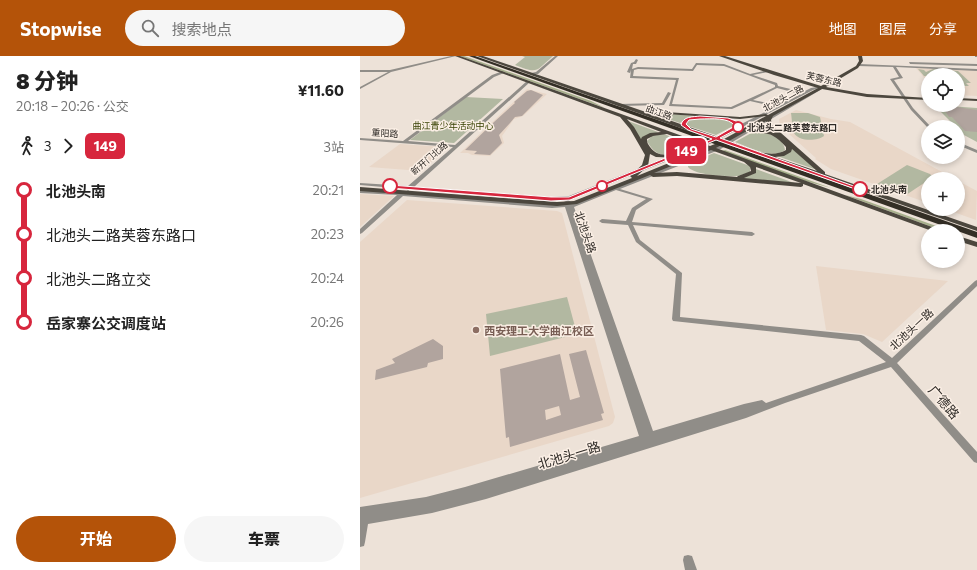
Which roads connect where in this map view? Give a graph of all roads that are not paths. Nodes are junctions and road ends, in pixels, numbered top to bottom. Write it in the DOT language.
graph roads {
  1 [pos="456,56"];
  2 [pos="467,56"];
  3 [pos="471,56"];
  4 [pos="480,56"];
  5 [pos="557,56"];
  6 [pos="721,56"];
  7 [pos="724,56"];
  8 [pos="859,56"];
  9 [pos="638,58"];
  10 [pos="931,60"];
  11 [pos="892,62"];
  12 [pos="935,64"];
  13 [pos="859,65"];
  14 [pos="977,65"];
  15 [pos="894,67"];
  16 [pos="921,68"];
  17 [pos="939,68"];
  18 [pos="965,70"];
  19 [pos="977,70"];
  20 [pos="360,71"];
  21 [pos="767,71"];
  22 [pos="390,72"];
  23 [pos="503,72"];
  24 [pos="532,74"];
  25 [pos="750,75"];
  26 [pos="528,82"];
  27 [pos="777,87"];
  28 [pos="820,87"];
  29 [pos="360,88"];
  30 [pos="802,93"];
  31 [pos="905,98"];
  32 [pos="921,98"];
  33 [pos="750,100"];
  34 [pos="965,100"];
  35 [pos="977,101"];
  36 [pos="597,102"];
  37 [pos="619,105"];
  38 [pos="778,106"];
  39 [pos="630,109"];
  40 [pos="616,114"];
  41 [pos="756,117"];
  42 [pos="768,117"];
  43 [pos="922,120"];
  44 [pos="690,130"];
  45 [pos="738,130"];
  46 [pos="751,130"];
  47 [pos="672,134"];
  48 [pos="360,139"];
  49 [pos="700,139"];
  50 [pos="404,142"];
  51 [pos="457,146"];
  52 [pos="965,146"];
  53 [pos="729,149"];
  54 [pos="977,152"];
  55 [pos="757,153"];
  56 [pos="672,157"];
  57 [pos="685,159"];
  58 [pos="744,160"];
  59 [pos="641,170"];
  60 [pos="655,174"];
  61 [pos="636,176"];
  62 [pos="834,180"];
  63 [pos="360,188"];
  64 [pos="821,188"];
  65 [pos="616,189"];
  66 [pos="405,191"];
  67 [pos="868,198"];
  68 [pos="567,203"];
  69 [pos="602,221"];
  70 [pos="629,222"];
  71 [pos="936,224"];
  72 [pos="921,225"];
  73 [pos="977,229"];
  74 [pos="360,232"];
  75 [pos="752,234"];
  76 [pos="965,235"];
  77 [pos="977,235"];
  78 [pos="977,239"];
  79 [pos="965,241"];
  80 [pos="977,245"];
  81 [pos="977,282"];
  82 [pos="892,363"];
  83 [pos="649,441"];
  84 [pos="977,459"];
  85 [pos="361,517"];
  86 [pos="360,542"];
  1 -- 22 [label="street"];
  1 -- 23 [label="main road, 曲江路"];
  2 -- 36 [label="highway, 曲江路"];
  3 -- 36 [label="highway, 曲江路"];
  4 -- 24 [label="main road, 曲江路"];
  5 -- 24 [label="street"];
  6 -- 21 [label="main road, 芙蓉东路"];
  7 -- 28 [label="main road, 芙蓉东路"];
  8 -- 13 [label="main road, 北池头二路"];
  8 -- 28 [label="main road, 北池头二路"];
  9 -- 37 [label="street"];
  10 -- 12 [label="street"];
  11 -- 12 [label="street"];
  12 -- 14 [label="street"];
  12 -- 17 [label="street"];
  13 -- 15 [label="street"];
  13 -- 28 [label="main road, 北池头二路"];
  15 -- 16 [label="street"];
  15 -- 31 [label="street"];
  18 -- 19 [label="street"];
  20 -- 22 [label="street"];
  21 -- 25 [label="street"];
  21 -- 28 [label="main road, 芙蓉东路"];
  22 -- 29 [label="street"];
  23 -- 26 [label="main road, 曲江路"];
  23 -- 50 [label="street"];
  24 -- 37 [label="main road, 曲江路"];
  25 -- 27 [label="street"];
  25 -- 33 [label="street"];
  26 -- 40 [label="main road, 曲江路"];
  26 -- 51 [label="street, 新开门北路"];
  27 -- 30 [label="street"];
  27 -- 33 [label="street"];
  28 -- 30 [label="street"];
  28 -- 31 [label="main road, 芙蓉东路"];
  28 -- 42 [label="main road, 北池头二路"];
  30 -- 38 [label="street"];
  31 -- 32 [label="main road, 芙蓉东路"];
  31 -- 43 [label="street"];
  33 -- 38 [label="street"];
  34 -- 35 [label="main road"];
  36 -- 39 [label="highway"];
  36 -- 40 [label="highway"];
  36 -- 49 [label="highway, 曲江路"];
  37 -- 39 [label="main road, 曲江路"];
  38 -- 41 [label="street"];
  39 -- 41 [label="main road"];
  39 -- 44 [label="main road, 曲江路"];
  40 -- 47 [label="main road, 曲江路"];
  40 -- 59 [label="main road"];
  41 -- 42 [label="main road"];
  41 -- 45 [label="street"];
  42 -- 45 [label="main road, 北池头二路"];
  42 -- 46 [label="street"];
  42 -- 62 [label="main road"];
  44 -- 45 [label="main road"];
  44 -- 49 [label="main road, 曲江路"];
  45 -- 46 [label="main road"];
  45 -- 56 [label="street"];
  45 -- 57 [label="main road, 北池头二路"];
  46 -- 55 [label="main road"];
  46 -- 57 [label="street"];
  47 -- 49 [label="main road, 曲江路"];
  47 -- 56 [label="main road"];
  48 -- 50 [label="street, 重阳路"];
  49 -- 53 [label="highway, 曲江路"];
  50 -- 51 [label="street, 重阳路"];
  51 -- 66 [label="street, 新开门北路"];
  52 -- 54 [label="street"];
  53 -- 55 [label="main road, 曲江路"];
  53 -- 58 [label="main road, 曲江路"];
  53 -- 67 [label="highway, 曲江路"];
  55 -- 62 [label="main road, 曲江路"];
  56 -- 57 [label="main road"];
  56 -- 59 [label="street"];
  57 -- 58 [label="main road"];
  57 -- 60 [label="street"];
  57 -- 61 [label="main road, 北池头二路"];
  58 -- 64 [label="main road, 曲江路"];
  59 -- 61 [label="main road"];
  59 -- 68 [label="street"];
  60 -- 61 [label="main road"];
  60 -- 64 [label="main road"];
  60 -- 65 [label="street"];
  61 -- 68 [label="main road, 北池头二路"];
  62 -- 67 [label="highway"];
  62 -- 73 [label="main road, 曲江路"];
  63 -- 66 [label="main road, 北池头二路"];
  64 -- 67 [label="highway"];
  64 -- 72 [label="main road, 曲江路"];
  65 -- 68 [label="street"];
  65 -- 70 [label="street"];
  66 -- 68 [label="main road, 北池头二路"];
  66 -- 74 [label="street, 新开门北路"];
  67 -- 71 [label="highway, 曲江路"];
  67 -- 77 [label="highway, 曲江路"];
  68 -- 83 [label="street, 北池头路"];
  69 -- 70 [label="street"];
  70 -- 75 [label="street"];
  70 -- 82 [label="street, 广德路"];
  76 -- 78 [label="highway, 曲江路"];
  79 -- 80 [label="main road"];
  81 -- 82 [label="street, 北池头一路"];
  82 -- 83 [label="street, 北池头一路"];
  82 -- 84 [label="street, 广德路"];
  83 -- 85 [label="street, 北池头一路"];
  85 -- 86 [label="street"];
}
